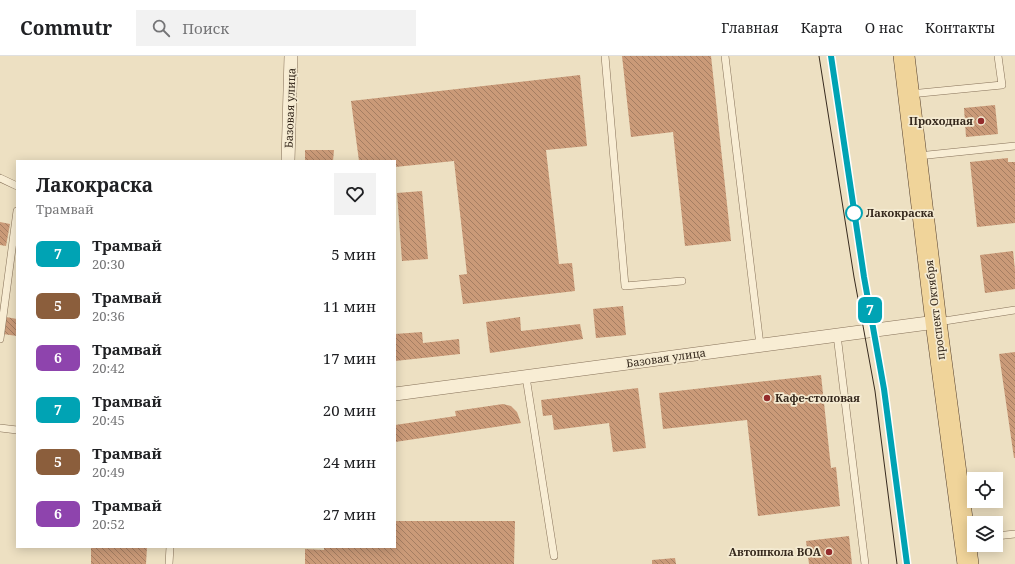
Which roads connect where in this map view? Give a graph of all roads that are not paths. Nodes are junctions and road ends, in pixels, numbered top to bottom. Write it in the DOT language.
graph roads {
  1 [pos="291,56"];
  2 [pos="605,56"];
  3 [pos="725,56"];
  4 [pos="904,56"];
  5 [pos="998,56"];
  6 [pos="910,94"];
  7 [pos="1015,146"];
  8 [pos="917,156"];
  9 [pos="288,160"];
  10 [pos="0,178"];
  11 [pos="16,186"];
  12 [pos="16,219"];
  13 [pos="682,281"];
  14 [pos="1015,310"];
  15 [pos="936,322"];
  16 [pos="837,335"];
  17 [pos="0,339"];
  18 [pos="760,346"];
  19 [pos="526,377"];
  20 [pos="396,394"];
  21 [pos="0,428"];
  22 [pos="16,430"];
  23 [pos="967,521"];
  24 [pos="1015,534"];
  25 [pos="1003,535"];
  26 [pos="170,548"];
  27 [pos="969,552"];
  28 [pos="554,556"];
  29 [pos="169,564"];
  30 [pos="865,564"];
  31 [pos="968,564"];
  1 -- 9 [label="street, Базовая улица"];
  2 -- 13 [label="lane"];
  3 -- 18 [label="lane"];
  4 -- 6 [label="main road, проспект Октября"];
  5 -- 6 [label="lane"];
  6 -- 8 [label="main road, проспект Октября"];
  7 -- 8 [label="lane"];
  8 -- 15 [label="main road, проспект Октября"];
  10 -- 11 [label="lane"];
  12 -- 17 [label="lane"];
  14 -- 15 [label="lane"];
  15 -- 16 [label="street, Базовая улица"];
  15 -- 23 [label="main road, проспект Октября"];
  16 -- 18 [label="street, Базовая улица"];
  16 -- 30 [label="lane"];
  18 -- 19 [label="street, Базовая улица"];
  19 -- 20 [label="street, Базовая улица"];
  19 -- 28 [label="lane"];
  21 -- 22 [label="lane"];
  24 -- 25 [label="lane"];
  26 -- 29 [label="lane"];
  27 -- 31 [label="main road, проспект Октября"];
}
